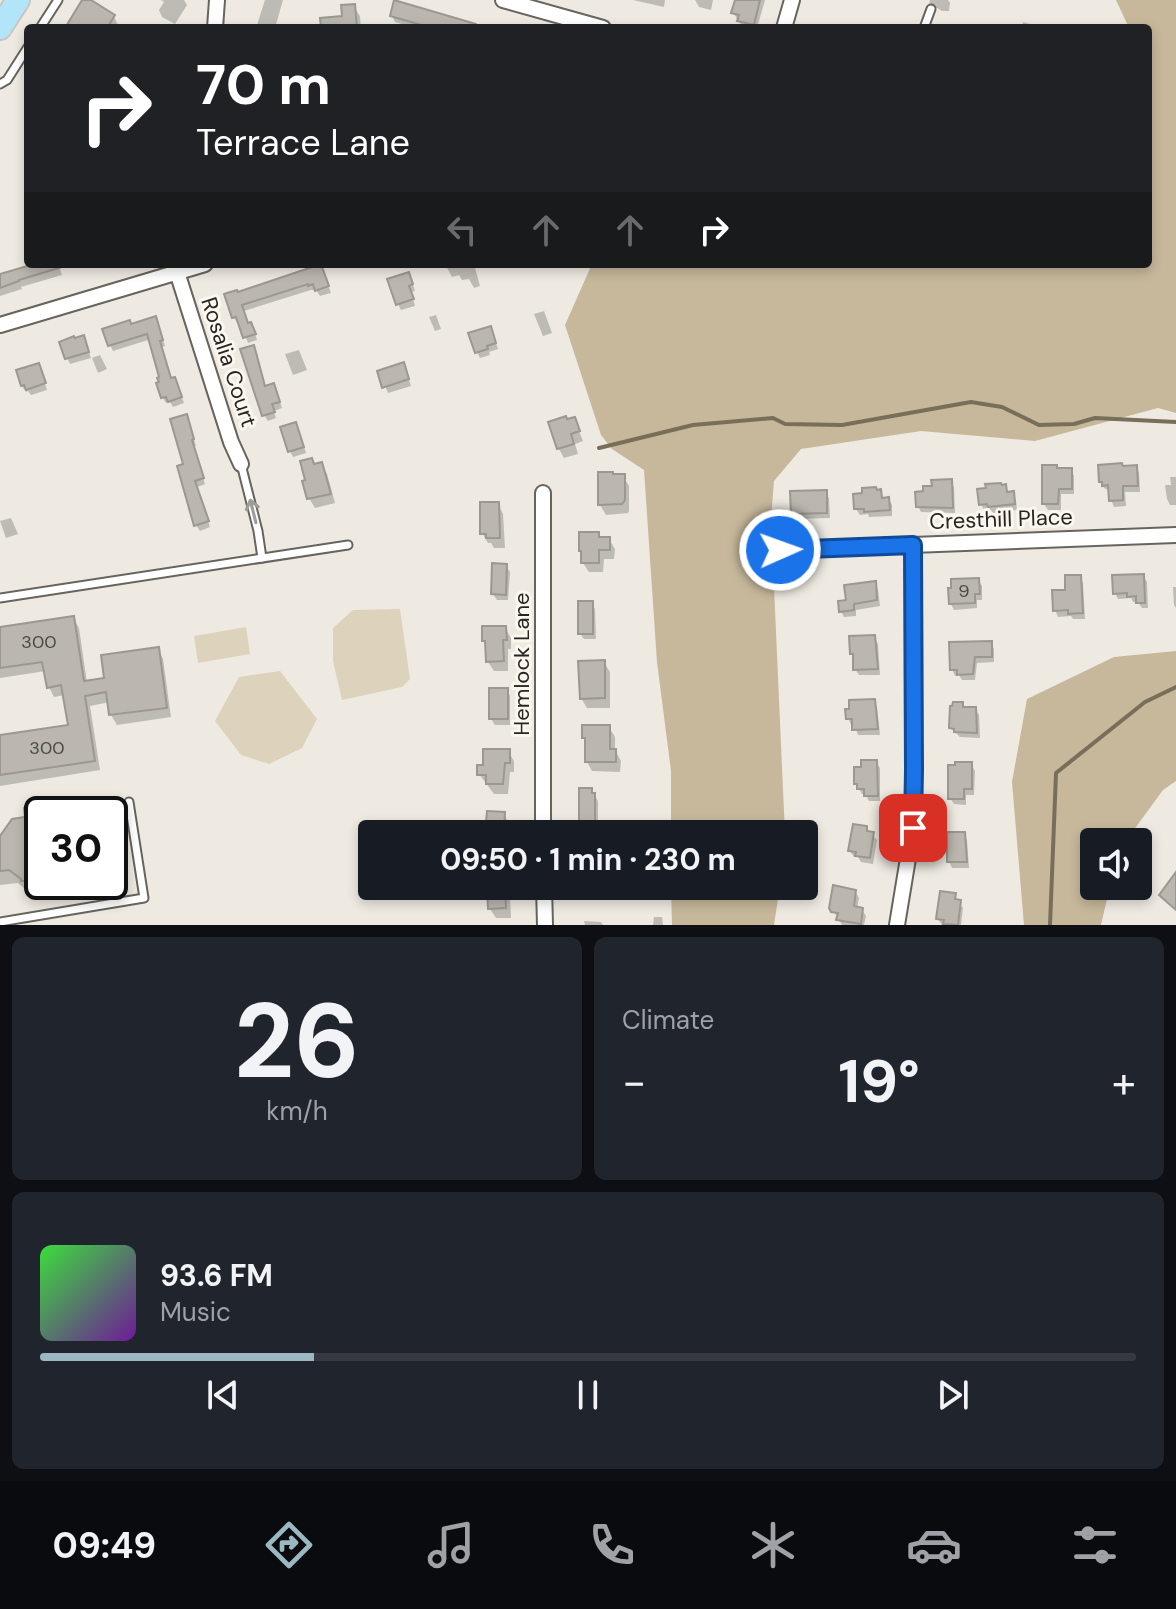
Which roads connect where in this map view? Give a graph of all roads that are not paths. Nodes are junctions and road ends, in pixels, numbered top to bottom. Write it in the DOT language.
graph roads {
  1 [pos="18,0"];
  2 [pos="58,0"];
  3 [pos="217,0"];
  4 [pos="503,0"];
  5 [pos="792,0"];
  6 [pos="931,9"];
  7 [pos="43,24"];
  8 [pos="215,24"];
  9 [pos="589,24"];
  10 [pos="785,24"];
  11 [pos="925,24"];
  12 [pos="0,28"];
  13 [pos="24,53"];
  14 [pos="0,84"];
  15 [pos="191,268"];
  16 [pos="158,270"];
  17 [pos="177,272"];
  18 [pos="0,325"];
  19 [pos="241,464"];
  20 [pos="543,493"];
  21 [pos="1176,535"];
  22 [pos="348,545"];
  23 [pos="913,545"];
  24 [pos="780,550"];
  25 [pos="262,558"];
  26 [pos="0,598"];
  27 [pos="129,802"];
  28 [pos="543,820"];
  29 [pos="544,900"];
  30 [pos="0,922"];
  31 [pos="545,925"];
  32 [pos="897,925"];
  1 -- 12 [label="main road"];
  2 -- 7 [label="lane"];
  3 -- 8 [label="street"];
  4 -- 9 [label="street"];
  5 -- 10 [label="street"];
  6 -- 11 [label="lane"];
  13 -- 14 [label="lane"];
  15 -- 17 [label="street"];
  16 -- 17 [label="street"];
  16 -- 18 [label="street"];
  17 -- 19 [label="street, Rosalia Court"];
  25 -- 19 [label="lane, one-way"];
  20 -- 28 [label="street, Hemlock Lane"];
  21 -- 23 [label="street, Cresthill Place"];
  22 -- 25 [label="lane"];
  23 -- 24 [label="street, Cresthill Place"];
  23 -- 32 [label="street"];
  25 -- 26 [label="lane"];
  27 -- 30 [label="lane"];
  29 -- 31 [label="street"];
}
